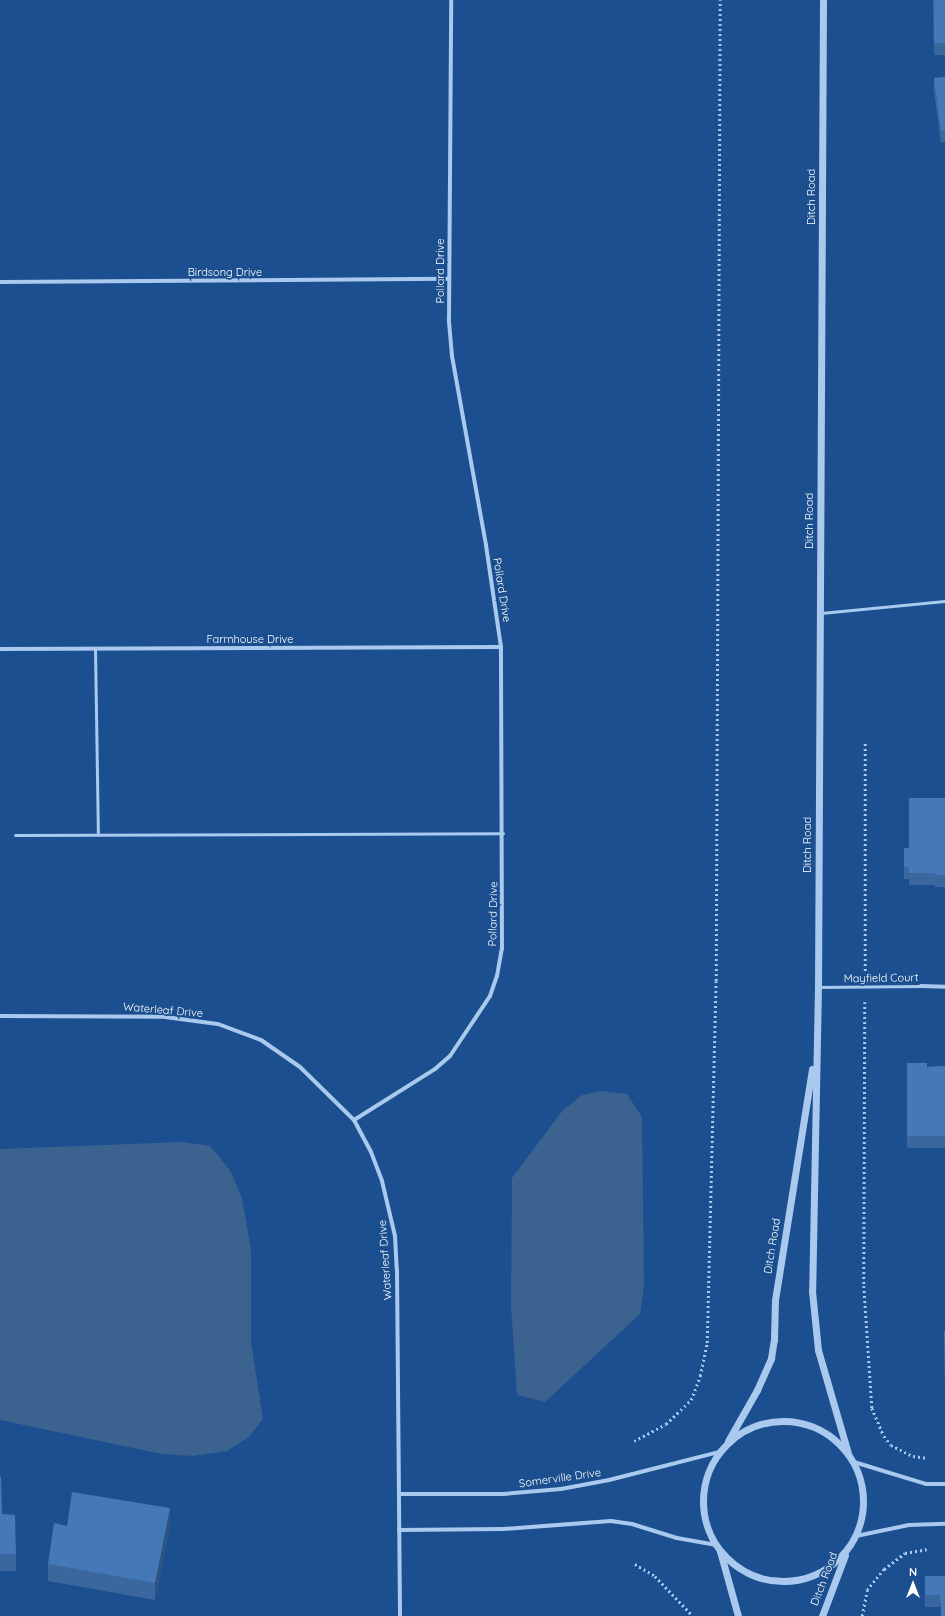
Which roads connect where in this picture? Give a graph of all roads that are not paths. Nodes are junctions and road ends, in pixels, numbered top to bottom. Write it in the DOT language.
graph roads {
  1 [pos="451,0"];
  2 [pos="823,0"];
  3 [pos="449,279"];
  4 [pos="0,282"];
  5 [pos="945,601"];
  6 [pos="819,613"];
  7 [pos="501,647"];
  8 [pos="0,649"];
  9 [pos="95,649"];
  10 [pos="503,833"];
  11 [pos="15,835"];
  12 [pos="98,836"];
  13 [pos="921,986"];
  14 [pos="818,987"];
  15 [pos="945,987"];
  16 [pos="0,1016"];
  17 [pos="817,1041"];
  18 [pos="354,1120"];
  19 [pos="725,1445"];
  20 [pos="719,1452"];
  21 [pos="848,1453"];
  22 [pos="854,1462"];
  23 [pos="945,1484"];
  24 [pos="399,1494"];
  25 [pos="945,1524"];
  26 [pos="399,1530"];
  27 [pos="856,1536"];
  28 [pos="718,1548"];
  29 [pos="847,1550"];
  30 [pos="400,1616"];
  31 [pos="738,1616"];
  32 [pos="822,1616"];
  1 -- 3 [label="street, Pollard Drive"];
  2 -- 6 [label="street, Ditch Road"];
  3 -- 4 [label="street, Birdsong Drive"];
  3 -- 7 [label="street, Pollard Drive"];
  5 -- 6 [label="lane"];
  6 -- 14 [label="street, Ditch Road"];
  7 -- 9 [label="street, Farmhouse Drive"];
  7 -- 10 [label="street, Pollard Drive"];
  8 -- 9 [label="street, Farmhouse Drive"];
  9 -- 12 [label="lane"];
  10 -- 12 [label="lane"];
  10 -- 18 [label="street, Pollard Drive"];
  11 -- 12 [label="lane"];
  13 -- 14 [label="lane, Mayfield Court"];
  13 -- 15 [label="street, Mayfield Court"];
  14 -- 17 [label="street, Ditch Road"];
  16 -- 18 [label="street, Waterleaf Drive"];
  17 -- 19 [label="street, Ditch Road"];
  17 -- 21 [label="street, Ditch Road"];
  18 -- 24 [label="street, Waterleaf Drive"];
  19 -- 20 [label="street"];
  19 -- 21 [label="street"];
  20 -- 24 [label="street, Somerville Drive"];
  20 -- 28 [label="street"];
  21 -- 22 [label="street"];
  22 -- 23 [label="street"];
  22 -- 27 [label="street"];
  24 -- 26 [label="street, Waterleaf Drive"];
  25 -- 27 [label="street"];
  26 -- 28 [label="street"];
  26 -- 30 [label="street, Waterleaf Drive"];
  27 -- 29 [label="street"];
  28 -- 29 [label="street"];
  28 -- 31 [label="street"];
  29 -- 32 [label="street, Ditch Road"];
}
